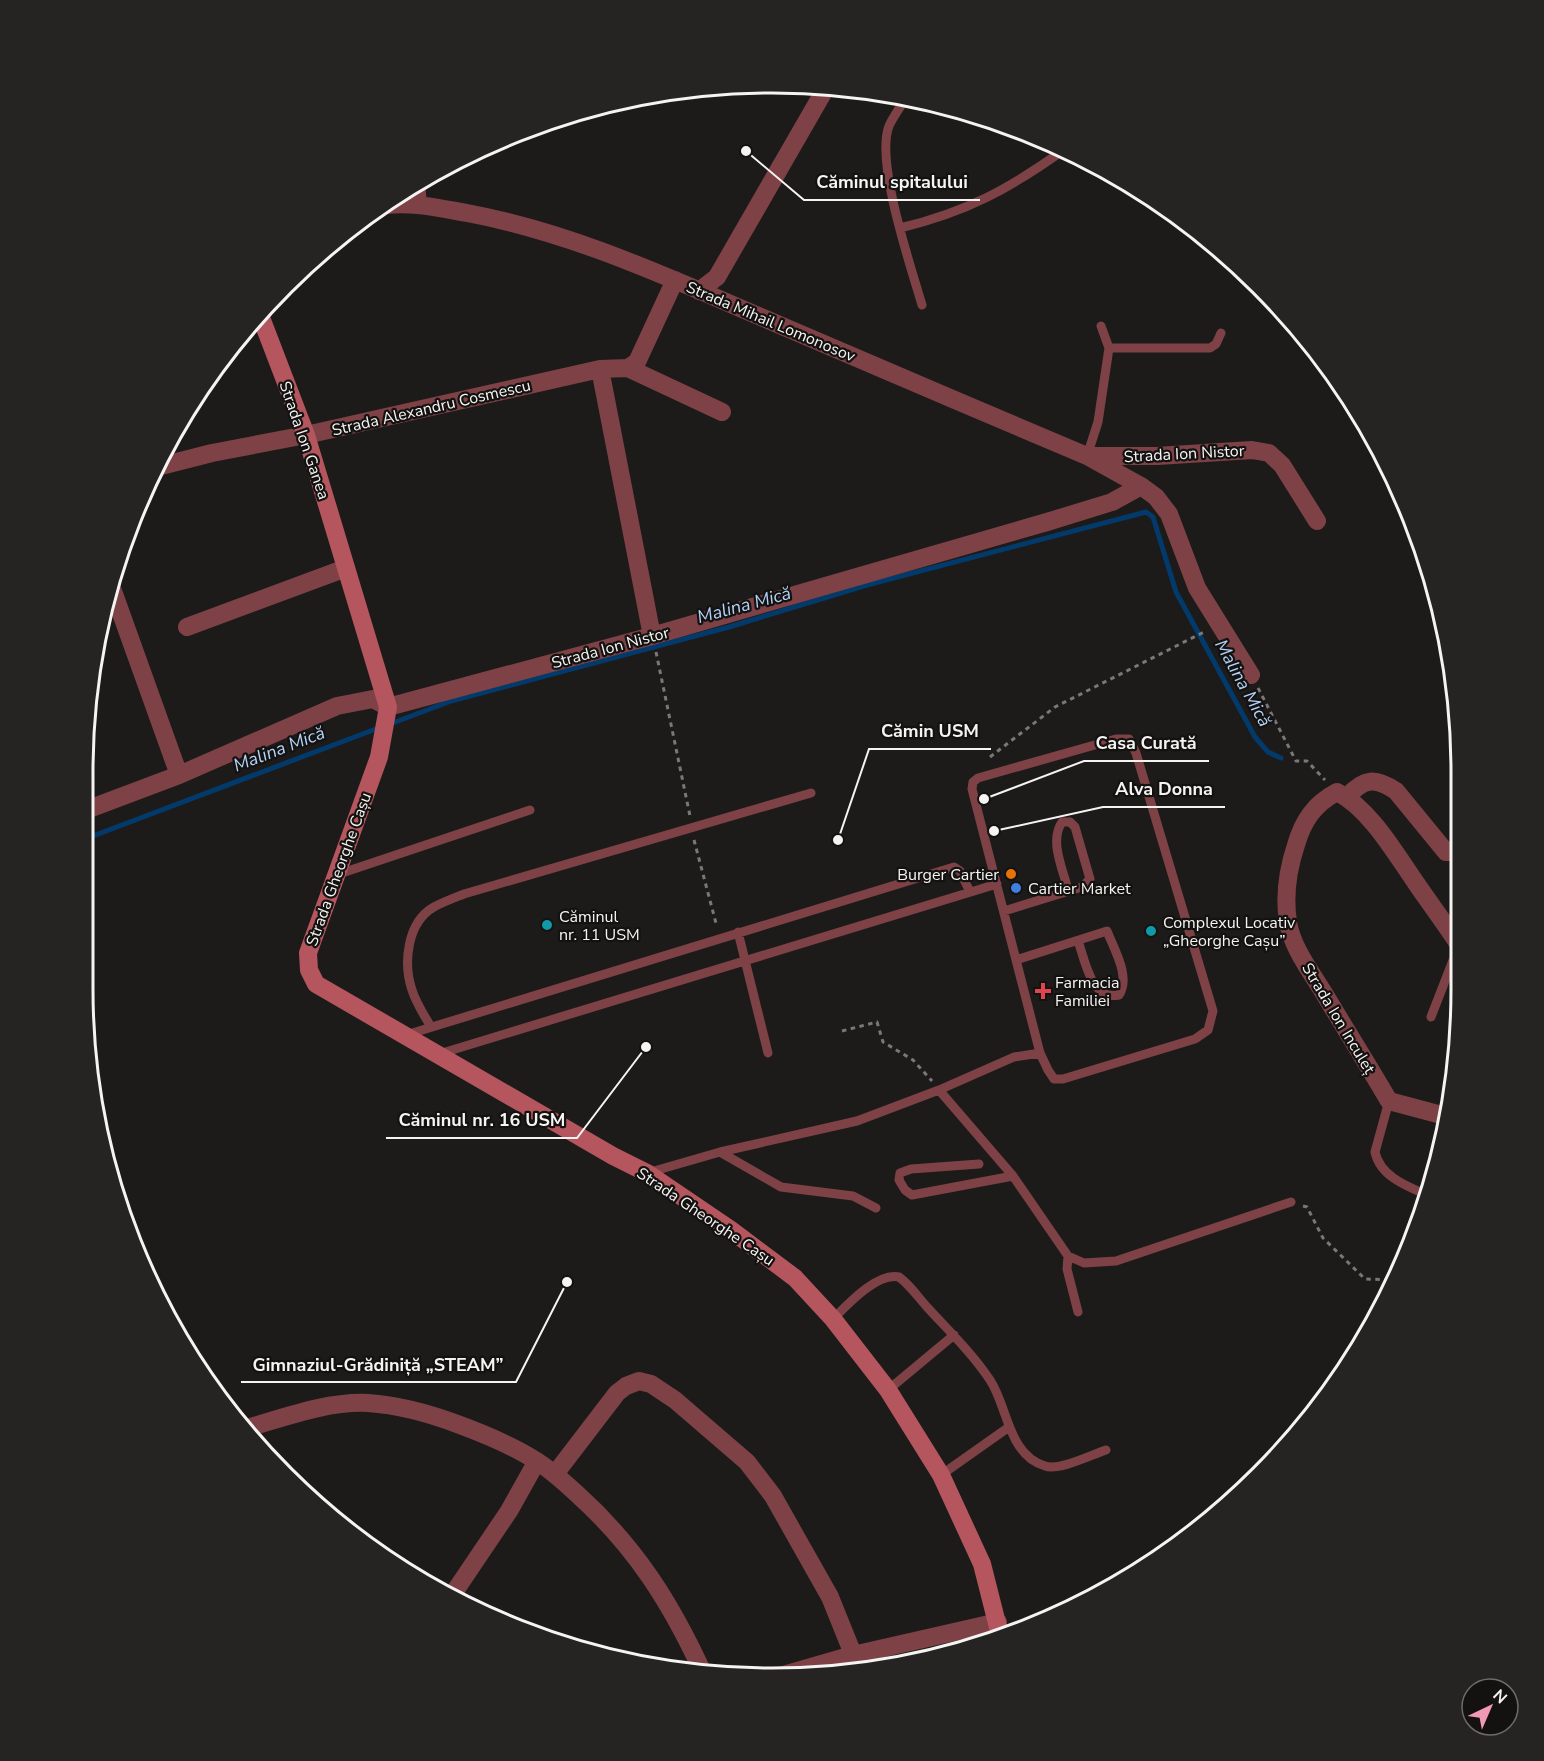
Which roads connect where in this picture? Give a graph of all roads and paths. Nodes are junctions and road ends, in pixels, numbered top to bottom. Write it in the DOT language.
graph roads {
  1 [pos="822,95"];
  2 [pos="901,106"];
  3 [pos="1056,156"];
  4 [pos="417,194"];
  5 [pos="418,204"];
  6 [pos="399,205"];
  7 [pos="900,228"];
  8 [pos="675,280"];
  9 [pos="699,291"];
  10 [pos="922,305"];
  11 [pos="263,323"];
  12 [pos="1101,326"];
  13 [pos="1221,333"];
  14 [pos="1109,348"];
  15 [pos="628,368"];
  16 [pos="600,369"];
  17 [pos="722,412"];
  18 [pos="306,435"];
  19 [pos="1087,456"];
  20 [pos="167,465"];
  21 [pos="1141,486"];
  22 [pos="1317,521"];
  23 [pos="346,568"];
  24 [pos="116,598"];
  25 [pos="187,627"];
  26 [pos="1205,632"];
  27 [pos="652,636"];
  28 [pos="1251,675"];
  29 [pos="388,707"];
  30 [pos="990,756"];
  31 [pos="180,775"];
  32 [pos="811,793"];
  33 [pos="1342,795"];
  34 [pos="93,806"];
  35 [pos="530,810"];
  36 [pos="691,829"];
  37 [pos="1451,852"];
  38 [pos="336,874"];
  39 [pos="997,884"];
  40 [pos="1068,890"];
  41 [pos="970,892"];
  42 [pos="1004,911"];
  43 [pos="738,932"];
  44 [pos="1451,934"];
  45 [pos="720,938"];
  46 [pos="1078,941"];
  47 [pos="1016,960"];
  48 [pos="746,962"];
  49 [pos="1451,969"];
  50 [pos="1431,1017"];
  51 [pos="431,1027"];
  52 [pos="842,1030"];
  53 [pos="404,1036"];
  54 [pos="768,1053"];
  55 [pos="1040,1053"];
  56 [pos="437,1055"];
  57 [pos="939,1090"];
  58 [pos="1389,1101"];
  59 [pos="1439,1114"];
  60 [pos="720,1152"];
  61 [pos="979,1164"];
  62 [pos="647,1173"];
  63 [pos="1013,1176"];
  64 [pos="1420,1192"];
  65 [pos="1291,1202"];
  66 [pos="876,1208"];
  67 [pos="1068,1256"];
  68 [pos="1385,1280"];
  69 [pos="1078,1312"];
  70 [pos="833,1319"];
  71 [pos="954,1335"];
  72 [pos="888,1390"];
  73 [pos="253,1427"];
  74 [pos="1009,1427"];
  75 [pos="1106,1450"];
  76 [pos="537,1461"];
  77 [pos="555,1474"];
  78 [pos="940,1475"];
  79 [pos="456,1590"];
  80 [pos="999,1629"];
  81 [pos="990,1632"];
  82 [pos="856,1662"];
  83 [pos="698,1664"];
  1 -- 9 [label="street"];
  2 -- 7 [label="lane"];
  3 -- 7 [label="lane"];
  4 -- 5 [label="street"];
  5 -- 6 [label="street, Strada Mihail Lomonosov"];
  5 -- 8 [label="street, Strada Mihail Lomonosov"];
  7 -- 10 [label="lane"];
  8 -- 9 [label="street, Strada Mihail Lomonosov"];
  8 -- 15 [label="street"];
  9 -- 19 [label="street, Strada Mihail Lomonosov"];
  11 -- 18 [label="street, Strada Ion Ganea"];
  12 -- 14 [label="lane"];
  13 -- 14 [label="lane"];
  14 -- 19 [label="lane"];
  15 -- 16 [label="street, Strada Alexandru Cosmescu"];
  15 -- 17 [label="street, Strada Alexandru Cosmescu"];
  16 -- 18 [label="street, Strada Alexandru Cosmescu"];
  16 -- 27 [label="street"];
  18 -- 20 [label="street, Strada Alexandru Cosmescu"];
  18 -- 23 [label="street, Strada Ion Ganea"];
  19 -- 21 [label="street, Strada Mihail Lomonosov"];
  19 -- 22 [label="street, Strada Ion Nistor"];
  21 -- 27 [label="street, Strada Ion Nistor"];
  21 -- 28 [label="street, Strada Mihail Lomonosov"];
  23 -- 25 [label="street"];
  23 -- 29 [label="street, Strada Ion Ganea"];
  24 -- 31 [label="street"];
  26 -- 30 [label="path"];
  27 -- 29 [label="street, Strada Ion Nistor"];
  27 -- 36 [label="path"];
  28 -- 33 [label="path"];
  29 -- 31 [label="street, Strada Ion Nistor"];
  29 -- 38 [label="street, Strada Gheorghe Cașu"];
  31 -- 34 [label="street, Strada Ion Nistor"];
  32 -- 36 [label="lane"];
  33 -- 37 [label="street, Strada Ion Inculeț"];
  33 -- 44 [label="street"];
  33 -- 58 [label="street, Strada Ion Inculeț"];
  35 -- 38 [label="lane"];
  36 -- 45 [label="path"];
  36 -- 51 [label="lane"];
  38 -- 53 [label="street, Strada Gheorghe Cașu"];
  39 -- 41 [label="lane"];
  39 -- 42 [label="lane"];
  39 -- 55 [label="lane"];
  40 -- 40 [label="lane"];
  40 -- 42 [label="lane"];
  41 -- 43 [label="lane"];
  41 -- 48 [label="lane"];
  42 -- 47 [label="lane"];
  43 -- 45 [label="lane"];
  43 -- 48 [label="lane"];
  45 -- 51 [label="lane"];
  46 -- 46 [label="lane"];
  46 -- 47 [label="lane"];
  47 -- 55 [label="lane"];
  48 -- 54 [label="lane"];
  48 -- 56 [label="lane"];
  49 -- 50 [label="lane"];
  51 -- 53 [label="lane"];
  52 -- 57 [label="path"];
  53 -- 56 [label="street, Strada Gheorghe Cașu"];
  55 -- 57 [label="lane"];
  56 -- 62 [label="street, Strada Gheorghe Cașu"];
  57 -- 60 [label="lane"];
  57 -- 63 [label="lane"];
  58 -- 59 [label="street"];
  58 -- 64 [label="lane"];
  60 -- 62 [label="lane"];
  60 -- 66 [label="lane"];
  61 -- 63 [label="lane"];
  62 -- 70 [label="street, Strada Gheorghe Cașu"];
  63 -- 67 [label="lane"];
  65 -- 67 [label="lane"];
  65 -- 68 [label="path"];
  67 -- 69 [label="lane"];
  70 -- 71 [label="lane"];
  70 -- 72 [label="street, Strada Gheorghe Cașu"];
  71 -- 72 [label="lane"];
  71 -- 74 [label="lane"];
  72 -- 78 [label="street, Strada Gheorghe Cașu"];
  73 -- 76 [label="street"];
  74 -- 75 [label="lane"];
  74 -- 78 [label="lane"];
  76 -- 77 [label="street"];
  76 -- 79 [label="street"];
  77 -- 82 [label="street"];
  77 -- 83 [label="street"];
  78 -- 80 [label="street, Strada Gheorghe Cașu"];
  81 -- 82 [label="street"];
}
